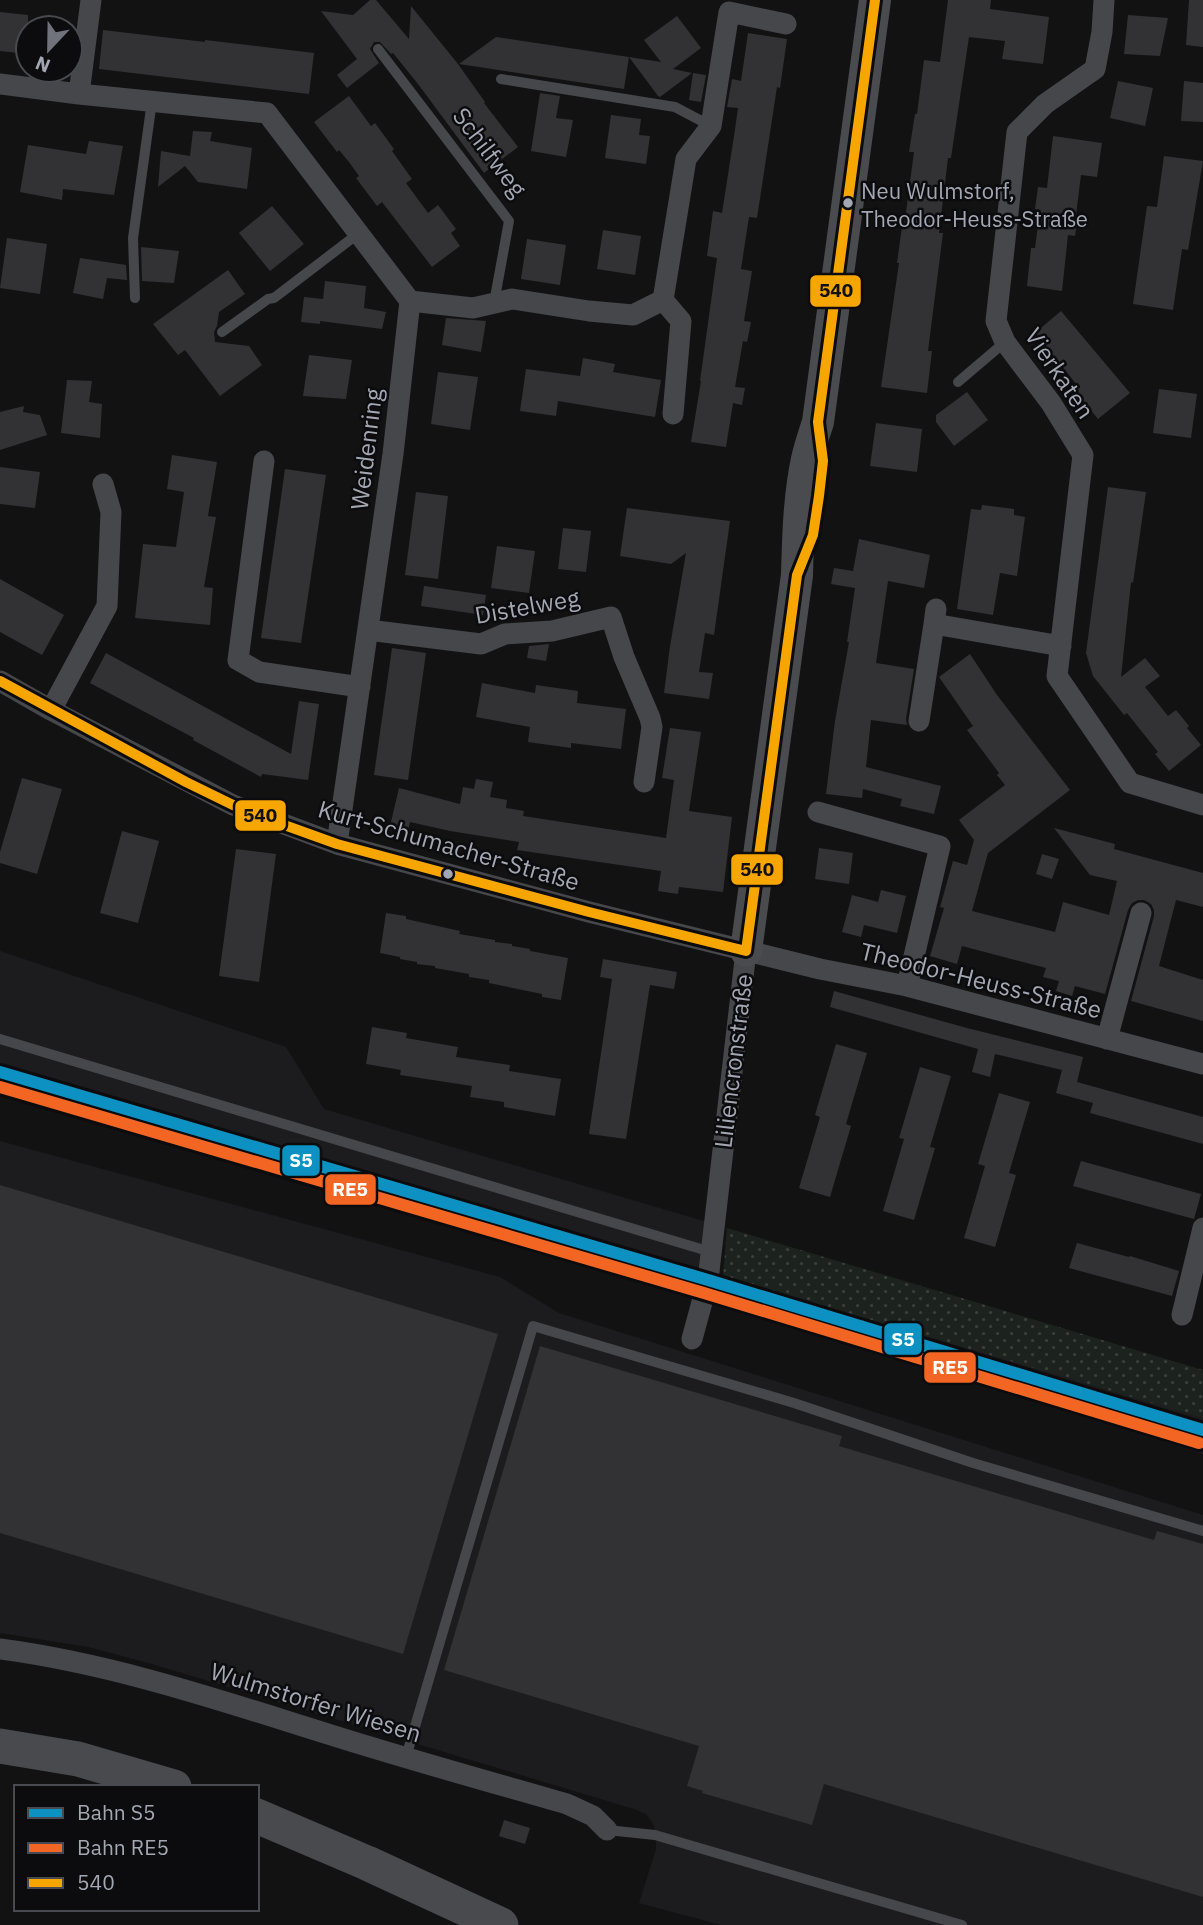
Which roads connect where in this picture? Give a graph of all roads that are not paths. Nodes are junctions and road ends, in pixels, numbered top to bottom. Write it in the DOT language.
graph roads {
  1 [pos="92,0"];
  2 [pos="875,0"];
  3 [pos="1104,0"];
  4 [pos="729,6"];
  5 [pos="786,23"];
  6 [pos="379,49"];
  7 [pos="501,79"];
  8 [pos="0,84"];
  9 [pos="79,94"];
  10 [pos="152,101"];
  11 [pos="711,126"];
  12 [pos="359,233"];
  13 [pos="135,298"];
  14 [pos="663,300"];
  15 [pos="410,301"];
  16 [pos="494,303"];
  17 [pos="222,332"];
  18 [pos="1005,342"];
  19 [pos="958,382"];
  20 [pos="673,414"];
  21 [pos="264,461"];
  22 [pos="103,484"];
  23 [pos="368,630"];
  24 [pos="1061,646"];
  25 [pos="0,681"];
  26 [pos="360,687"];
  27 [pos="51,710"];
  28 [pos="919,721"];
  29 [pos="644,782"];
  30 [pos="1203,805"];
  31 [pos="818,812"];
  32 [pos="337,844"];
  33 [pos="1141,913"];
  34 [pos="746,951"];
  35 [pos="908,986"];
  36 [pos="0,1039"];
  37 [pos="1107,1039"];
  38 [pos="1203,1064"];
  39 [pos="1203,1228"];
  40 [pos="710,1252"];
  41 [pos="1182,1315"];
  42 [pos="692,1339"];
  43 [pos="1203,1531"];
  44 [pos="0,1648"];
  45 [pos="0,1746"];
  46 [pos="407,1757"];
  47 [pos="167,1785"];
  48 [pos="259,1817"];
  49 [pos="607,1830"];
  50 [pos="501,1925"];
  51 [pos="962,1925"];
  1 -- 9 [label="street"];
  2 -- 34 [label="street, Liliencronstraße"];
  3 -- 18 [label="street, Vierkaten"];
  4 -- 5 [label="street"];
  4 -- 11 [label="street"];
  6 -- 16 [label="lane, Schilfweg"];
  7 -- 11 [label="lane"];
  8 -- 9 [label="street"];
  9 -- 10 [label="street"];
  10 -- 12 [label="street"];
  10 -- 13 [label="lane"];
  11 -- 14 [label="street"];
  12 -- 15 [label="street"];
  12 -- 17 [label="lane"];
  14 -- 16 [label="street"];
  14 -- 20 [label="street"];
  15 -- 16 [label="street"];
  15 -- 23 [label="street, Weidenring"];
  18 -- 19 [label="lane"];
  18 -- 24 [label="street, Vierkaten"];
  21 -- 26 [label="street"];
  22 -- 27 [label="street"];
  23 -- 26 [label="street, Weidenring"];
  23 -- 29 [label="street, Distelweg"];
  24 -- 28 [label="street"];
  24 -- 30 [label="street, Vierkaten"];
  25 -- 27 [label="street, Kurt-Schumacher-Straße"];
  26 -- 32 [label="street, Weidenring"];
  27 -- 32 [label="street, Kurt-Schumacher-Straße"];
  31 -- 35 [label="street"];
  32 -- 34 [label="street, Kurt-Schumacher-Straße"];
  33 -- 37 [label="street"];
  34 -- 35 [label="street, Theodor-Heuss-Straße"];
  34 -- 40 [label="street, Liliencronstraße"];
  35 -- 37 [label="street, Theodor-Heuss-Straße"];
  36 -- 40 [label="lane"];
  37 -- 38 [label="street, Theodor-Heuss-Straße"];
  39 -- 41 [label="street"];
  40 -- 42 [label="street, Liliencronstraße"];
  43 -- 46 [label="lane"];
  44 -- 46 [label="street, Wulmstorfer Wiesen"];
  45 -- 47 [label="main road"];
  46 -- 49 [label="street, Wulmstorfer Wiesen"];
  48 -- 50 [label="main road"];
  49 -- 51 [label="lane"];
}
